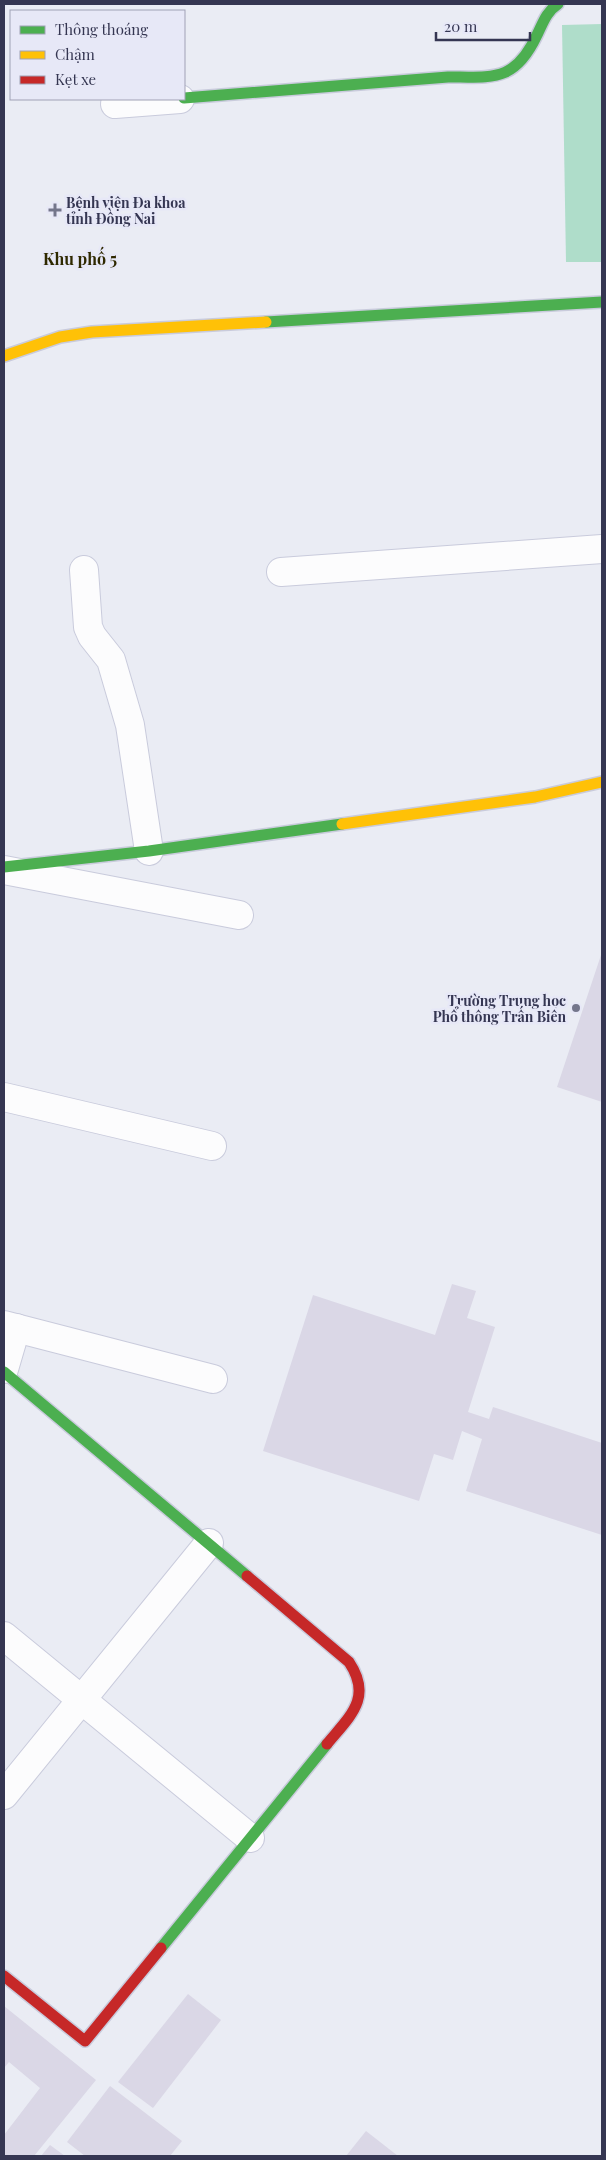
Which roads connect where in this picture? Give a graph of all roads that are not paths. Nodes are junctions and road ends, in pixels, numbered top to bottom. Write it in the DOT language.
graph roads {
  1 [pos="558,4"];
  2 [pos="185,99"];
  3 [pos="169,100"];
  4 [pos="115,104"];
  5 [pos="602,302"];
  6 [pos="4,356"];
  7 [pos="602,549"];
  8 [pos="84,570"];
  9 [pos="281,572"];
  10 [pos="602,782"];
  11 [pos="149,851"];
  12 [pos="4,869"];
  13 [pos="239,915"];
  14 [pos="4,1097"];
  15 [pos="212,1146"];
  16 [pos="10,1326"];
  17 [pos="4,1370"];
  18 [pos="213,1379"];
  19 [pos="209,1543"];
  20 [pos="4,1636"];
  21 [pos="82,1700"];
  22 [pos="4,1795"];
  23 [pos="250,1838"];
  24 [pos="4,1976"];
  1 -- 2 [label="street"];
  3 -- 4 [label="street"];
  5 -- 6 [label="street"];
  7 -- 9 [label="street"];
  8 -- 11 [label="street"];
  10 -- 11 [label="street"];
  11 -- 12 [label="street"];
  12 -- 13 [label="street"];
  14 -- 15 [label="street"];
  16 -- 17 [label="street"];
  16 -- 18 [label="street"];
  17 -- 19 [label="street"];
  19 -- 21 [label="street"];
  19 -- 23 [label="street"];
  20 -- 21 [label="street"];
  21 -- 22 [label="street"];
  21 -- 23 [label="street"];
  23 -- 24 [label="street"];
}
